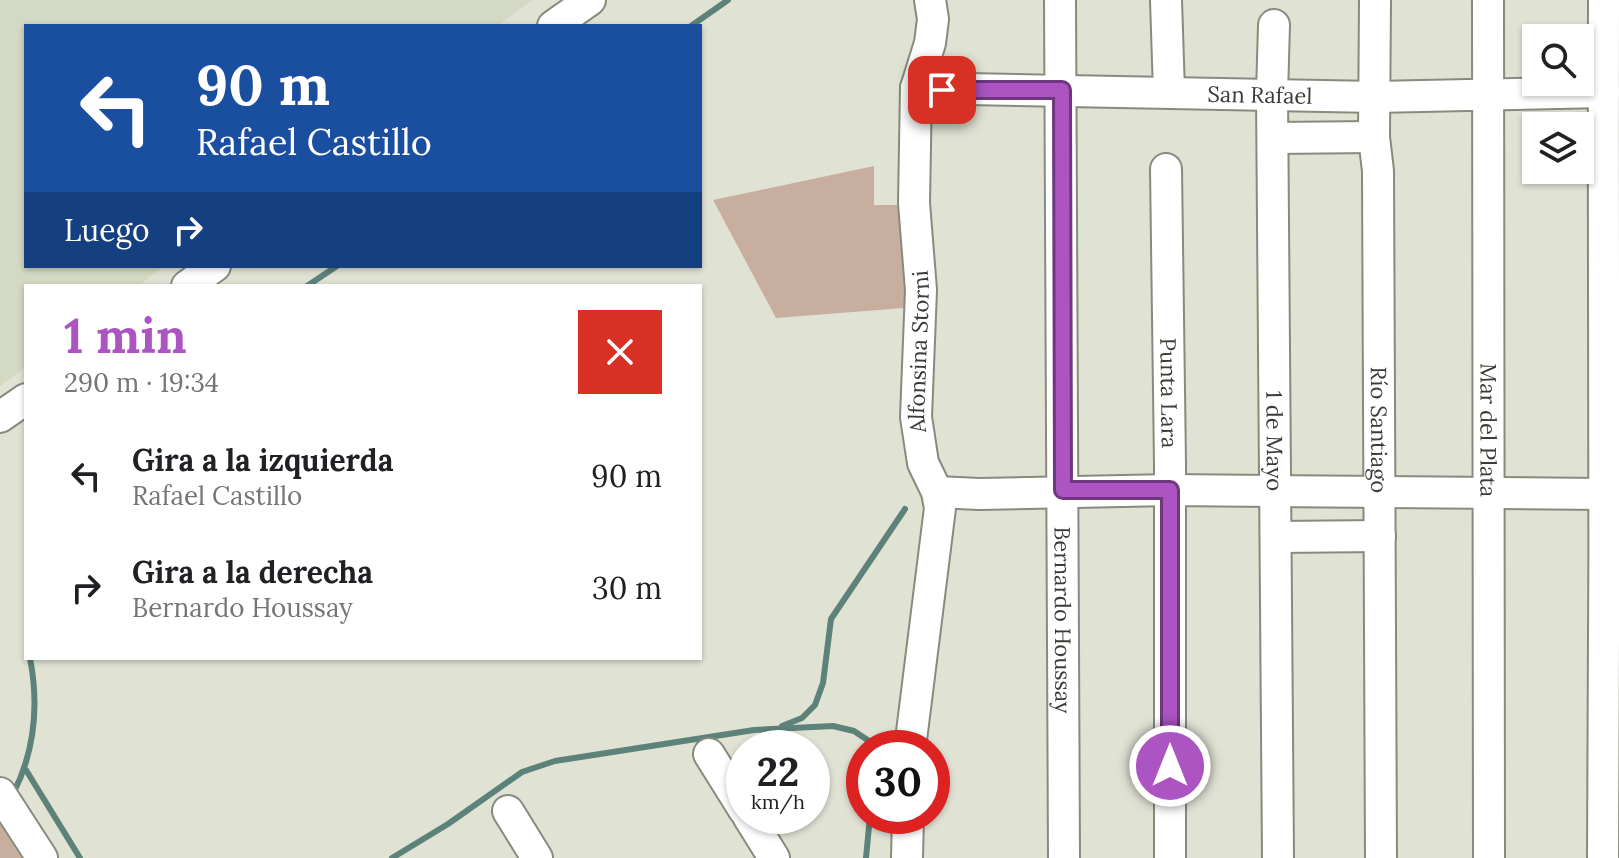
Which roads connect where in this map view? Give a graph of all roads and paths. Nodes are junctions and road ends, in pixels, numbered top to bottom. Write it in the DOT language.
graph roads {
  1 [pos="590,0"];
  2 [pos="930,0"];
  3 [pos="1060,0"];
  4 [pos="1166,0"];
  5 [pos="1375,0"];
  6 [pos="1488,0"];
  7 [pos="1604,0"];
  8 [pos="556,24"];
  9 [pos="1274,25"];
  10 [pos="916,88"];
  11 [pos="1062,90"];
  12 [pos="1169,92"];
  13 [pos="1604,92"];
  14 [pos="1272,94"];
  15 [pos="1488,94"];
  16 [pos="1376,97"];
  17 [pos="1374,137"];
  18 [pos="1273,138"];
  19 [pos="1166,169"];
  20 [pos="212,268"];
  21 [pos="190,284"];
  22 [pos="1611,306"];
  23 [pos="24,400"];
  24 [pos="0,417"];
  25 [pos="1610,486"];
  26 [pos="1063,490"];
  27 [pos="1170,490"];
  28 [pos="1277,491"];
  29 [pos="1380,491"];
  30 [pos="937,492"];
  31 [pos="1487,493"];
  32 [pos="1380,536"];
  33 [pos="1277,537"];
  34 [pos="912,730"];
  35 [pos="709,754"];
  36 [pos="726,781"];
  37 [pos="6,803"];
  38 [pos="508,811"];
  39 [pos="759,834"];
  40 [pos="908,834"];
  41 [pos="42,858"];
  42 [pos="537,858"];
  43 [pos="774,858"];
  44 [pos="907,858"];
  45 [pos="1064,858"];
  46 [pos="1170,858"];
  47 [pos="1278,858"];
  48 [pos="1381,858"];
  49 [pos="1489,858"];
  50 [pos="1603,858"];
  1 -- 8 [label="street"];
  2 -- 10 [label="street, Alfonsina Storni"];
  3 -- 11 [label="street, Bernardo Houssay"];
  4 -- 12 [label="street"];
  5 -- 16 [label="street, Río Santiago"];
  6 -- 15 [label="street, Mar del Plata"];
  7 -- 13 [label="street"];
  9 -- 14 [label="street, 1 de Mayo"];
  10 -- 11 [label="street, San Rafael"];
  10 -- 30 [label="street, Alfonsina Storni"];
  11 -- 12 [label="street, San Rafael"];
  11 -- 26 [label="street, Bernardo Houssay"];
  12 -- 14 [label="street, San Rafael"];
  13 -- 15 [label="street, San Rafael"];
  13 -- 22 [label="street"];
  14 -- 16 [label="street, San Rafael"];
  14 -- 18 [label="street, 1 de Mayo"];
  15 -- 16 [label="street, San Rafael"];
  15 -- 31 [label="street, Mar del Plata"];
  16 -- 17 [label="street, Río Santiago"];
  17 -- 18 [label="street"];
  17 -- 29 [label="street, Río Santiago"];
  18 -- 28 [label="street, 1 de Mayo"];
  19 -- 27 [label="street, Punta Lara"];
  20 -- 21 [label="street"];
  22 -- 25 [label="street"];
  23 -- 24 [label="street"];
  25 -- 31 [label="street"];
  25 -- 50 [label="street"];
  26 -- 27 [label="street"];
  26 -- 30 [label="street"];
  26 -- 45 [label="street, Bernardo Houssay"];
  27 -- 28 [label="street"];
  27 -- 46 [label="street, Punta Lara"];
  28 -- 29 [label="street"];
  28 -- 33 [label="street, 1 de Mayo"];
  29 -- 31 [label="street"];
  29 -- 32 [label="street, Río Santiago"];
  30 -- 34 [label="street, Alfonsina Storni"];
  31 -- 49 [label="street, Mar del Plata"];
  32 -- 33 [label="street"];
  32 -- 48 [label="street, Río Santiago"];
  33 -- 47 [label="street, 1 de Mayo"];
  35 -- 36 [label="street"];
  37 -- 41 [label="street"];
  38 -- 42 [label="street"];
  39 -- 43 [label="street"];
  40 -- 44 [label="street"];
}
